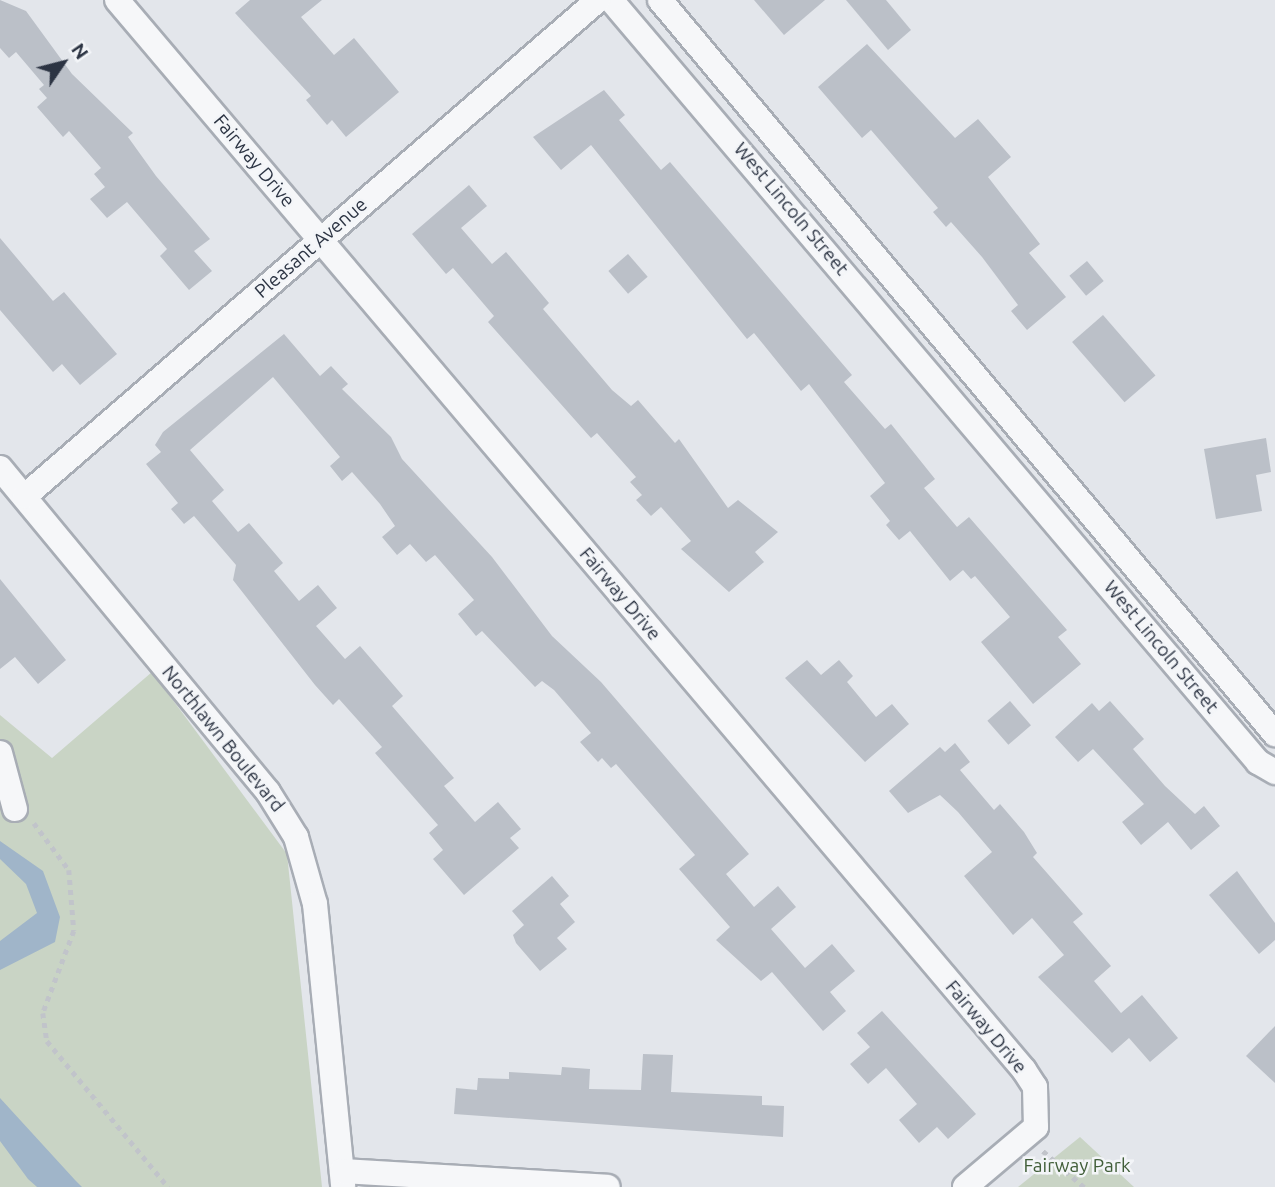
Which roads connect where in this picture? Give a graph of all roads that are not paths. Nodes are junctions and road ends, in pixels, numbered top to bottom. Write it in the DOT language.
graph roads {
  1 [pos="117,0"];
  2 [pos="598,0"];
  3 [pos="611,0"];
  4 [pos="660,0"];
  5 [pos="320,239"];
  6 [pos="996,400"];
  7 [pos="969,420"];
  8 [pos="0,468"];
  9 [pos="25,496"];
  10 [pos="1275,734"];
  11 [pos="0,753"];
  12 [pos="1275,772"];
  13 [pos="15,809"];
  14 [pos="343,1179"];
  15 [pos="608,1187"];
  16 [pos="965,1187"];
  1 -- 5 [label="street, Fairway Drive"];
  2 -- 5 [label="street, Pleasant Avenue"];
  3 -- 7 [label="street, West Lincoln Street"];
  4 -- 6 [label="street, West Lincoln Street"];
  5 -- 9 [label="street, Pleasant Avenue"];
  5 -- 16 [label="street, Fairway Drive"];
  6 -- 7 [label="street"];
  6 -- 10 [label="street, West Lincoln Street"];
  7 -- 12 [label="street, West Lincoln Street"];
  8 -- 9 [label="street, Northlawn Boulevard"];
  9 -- 14 [label="street, Northlawn Boulevard"];
  11 -- 13 [label="street"];
  14 -- 15 [label="street"];
}
